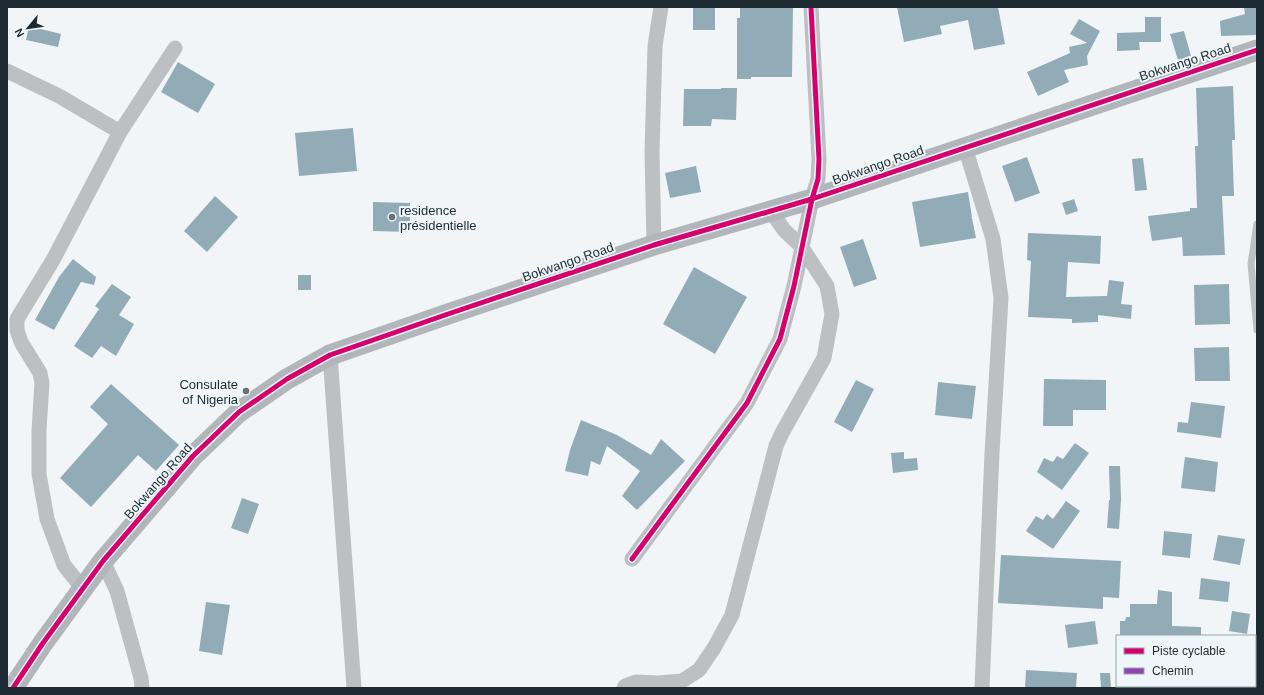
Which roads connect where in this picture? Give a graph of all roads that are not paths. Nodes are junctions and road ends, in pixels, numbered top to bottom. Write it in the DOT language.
graph roads {
  1 [pos="661,7"];
  2 [pos="811,7"];
  3 [pos="175,48"];
  4 [pos="1257,50"];
  5 [pos="7,71"];
  6 [pos="120,132"];
  7 [pos="965,147"];
  8 [pos="812,199"];
  9 [pos="771,210"];
  10 [pos="1257,224"];
  11 [pos="654,245"];
  12 [pos="801,246"];
  13 [pos="1257,330"];
  14 [pos="330,355"];
  15 [pos="632,558"];
  16 [pos="103,561"];
  17 [pos="82,589"];
  18 [pos="13,688"];
  19 [pos="142,688"];
  20 [pos="354,688"];
  21 [pos="624,688"];
  22 [pos="982,688"];
  1 -- 11 [label="street"];
  2 -- 8 [label="street"];
  3 -- 6 [label="street"];
  4 -- 7 [label="street, Bokwango Road"];
  5 -- 6 [label="street"];
  6 -- 17 [label="street"];
  7 -- 8 [label="street, Bokwango Road"];
  7 -- 22 [label="street"];
  8 -- 9 [label="street, Bokwango Road"];
  8 -- 12 [label="street"];
  9 -- 11 [label="street, Bokwango Road"];
  9 -- 12 [label="street"];
  10 -- 13 [label="lane"];
  11 -- 14 [label="street, Bokwango Road"];
  12 -- 15 [label="street"];
  12 -- 21 [label="street"];
  14 -- 16 [label="street, Bokwango Road"];
  14 -- 20 [label="street"];
  16 -- 17 [label="street, Bokwango Road"];
  16 -- 19 [label="street"];
  17 -- 18 [label="street, Bokwango Road"];
}
